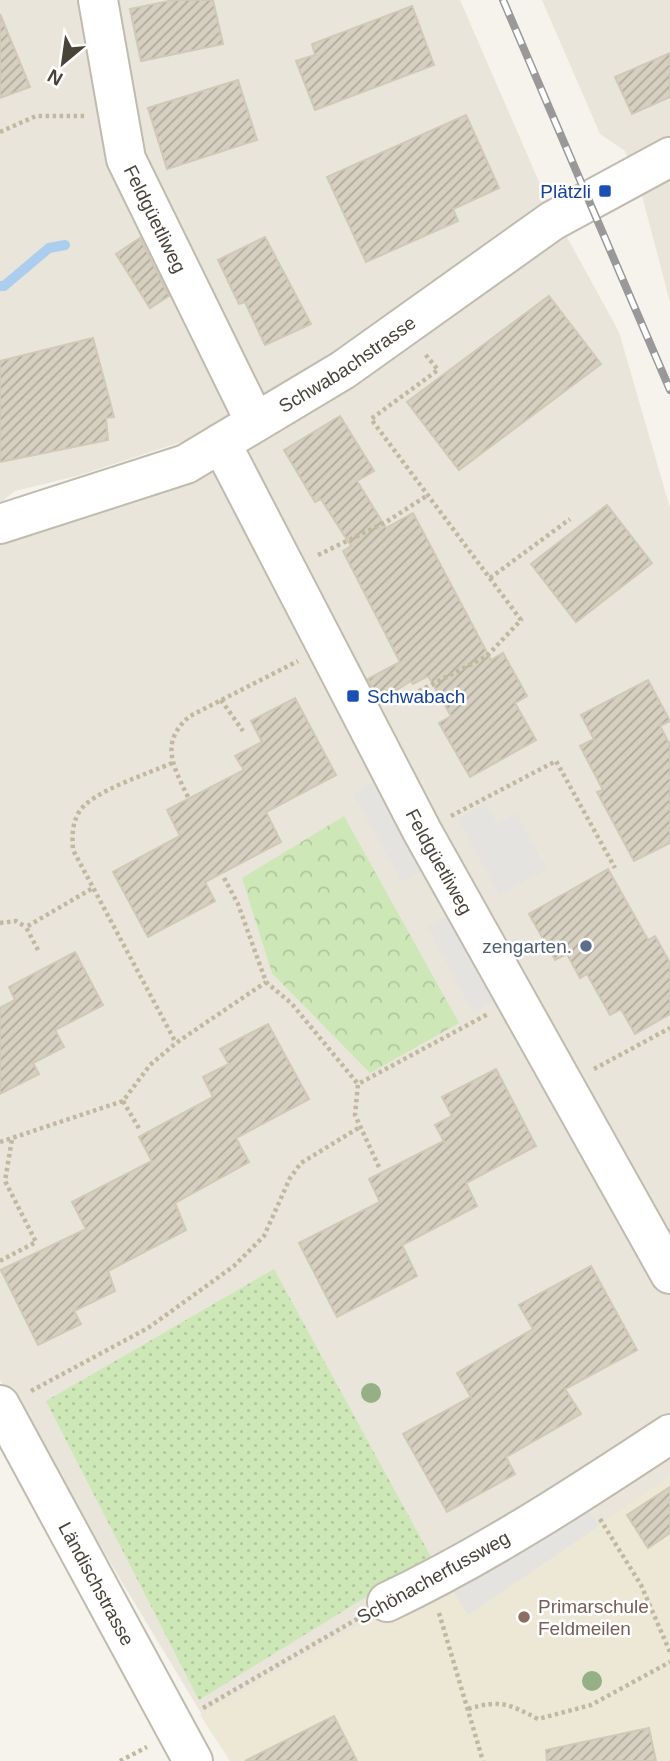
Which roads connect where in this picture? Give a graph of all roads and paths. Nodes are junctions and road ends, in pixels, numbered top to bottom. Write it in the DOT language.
graph roads {
  1 [pos="98,0"];
  2 [pos="117,116"];
  3 [pos="0,132"];
  4 [pos="670,157"];
  5 [pos="438,370"];
  6 [pos="256,422"];
  7 [pos="221,443"];
  8 [pos="428,495"];
  9 [pos="570,519"];
  10 [pos="0,524"];
  11 [pos="306,561"];
  12 [pos="490,578"];
  13 [pos="302,659"];
  14 [pos="221,700"];
  15 [pos="392,705"];
  16 [pos="243,731"];
  17 [pos="172,763"];
  18 [pos="188,797"];
  19 [pos="451,816"];
  20 [pos="615,867"];
  21 [pos="224,878"];
  22 [pos="93,888"];
  23 [pos="0,923"];
  24 [pos="26,927"];
  25 [pos="38,950"];
  26 [pos="266,982"];
  27 [pos="516,998"];
  28 [pos="670,1028"];
  29 [pos="176,1043"];
  30 [pos="583,1075"];
  31 [pos="358,1084"];
  32 [pos="123,1101"];
  33 [pos="360,1127"];
  34 [pos="140,1130"];
  35 [pos="12,1139"];
  36 [pos="0,1142"];
  37 [pos="379,1167"];
  38 [pos="0,1261"];
  39 [pos="670,1274"];
  40 [pos="12,1400"];
  41 [pos="670,1434"];
  42 [pos="583,1492"];
  43 [pos="430,1582"];
  44 [pos="387,1602"];
  45 [pos="670,1652"];
  46 [pos="670,1662"];
  47 [pos="468,1709"];
  48 [pos="193,1714"];
  49 [pos="147,1746"];
  50 [pos="121,1761"];
  51 [pos="193,1761"];
  52 [pos="483,1761"];
  1 -- 2 [label="street, Feldgüetliweg"];
  2 -- 3 [label="path"];
  2 -- 6 [label="street, Feldgüetliweg"];
  4 -- 6 [label="street, Schwabachstrasse"];
  5 -- 8 [label="path"];
  6 -- 7 [label="street, Schwabachstrasse"];
  7 -- 10 [label="street, Schwabachstrasse"];
  7 -- 27 [label="street, Feldgüetliweg"];
  8 -- 11 [label="path"];
  8 -- 12 [label="path"];
  9 -- 12 [label="path"];
  12 -- 15 [label="path"];
  13 -- 14 [label="path"];
  14 -- 16 [label="path"];
  14 -- 17 [label="path"];
  17 -- 18 [label="path"];
  17 -- 22 [label="path"];
  19 -- 20 [label="path"];
  21 -- 26 [label="path"];
  22 -- 24 [label="path"];
  22 -- 29 [label="path"];
  23 -- 24 [label="path"];
  24 -- 25 [label="path"];
  26 -- 29 [label="path"];
  26 -- 31 [label="path"];
  27 -- 31 [label="path"];
  27 -- 39 [label="street, Feldgüetliweg"];
  28 -- 30 [label="path"];
  29 -- 32 [label="path"];
  31 -- 33 [label="path"];
  32 -- 34 [label="path"];
  32 -- 35 [label="path"];
  33 -- 37 [label="path"];
  33 -- 40 [label="path"];
  35 -- 36 [label="path"];
  35 -- 38 [label="path"];
  40 -- 51 [label="street, Ländischstrasse"];
  41 -- 42 [label="street, Schönacherfussweg"];
  42 -- 43 [label="street, Schönacherfussweg"];
  42 -- 45 [label="path"];
  43 -- 44 [label="street, Schönacherfussweg"];
  43 -- 47 [label="path"];
  44 -- 48 [label="path, Schönacherfussweg"];
  46 -- 47 [label="path"];
  47 -- 52 [label="path"];
  49 -- 50 [label="path"];
}
